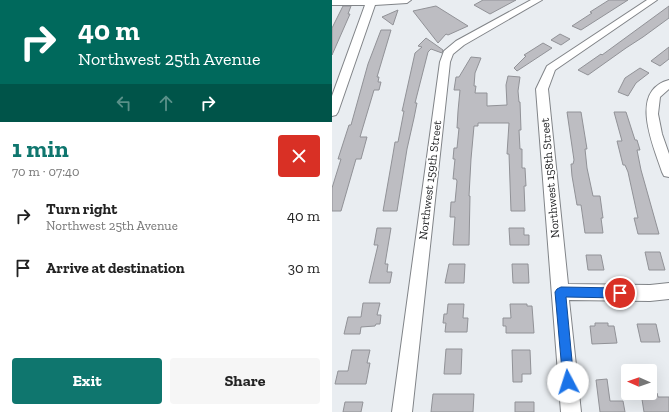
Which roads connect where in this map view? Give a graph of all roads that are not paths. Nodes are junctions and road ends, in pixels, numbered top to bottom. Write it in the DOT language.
graph roads {
  1 [pos="407,0"];
  2 [pos="538,0"];
  3 [pos="653,0"];
  4 [pos="332,2"];
  5 [pos="371,2"];
  6 [pos="669,84"];
  7 [pos="332,112"];
  8 [pos="669,172"];
  9 [pos="669,291"];
  10 [pos="561,292"];
  11 [pos="402,412"];
  12 [pos="571,412"];
  1 -- 5 [label="street"];
  2 -- 11 [label="street, Northwest 159th Street"];
  3 -- 10 [label="street, Northwest 158th Street"];
  4 -- 5 [label="street"];
  5 -- 7 [label="street"];
  6 -- 8 [label="street"];
  9 -- 10 [label="street"];
  10 -- 12 [label="street, Northwest 158th Street"];
}
